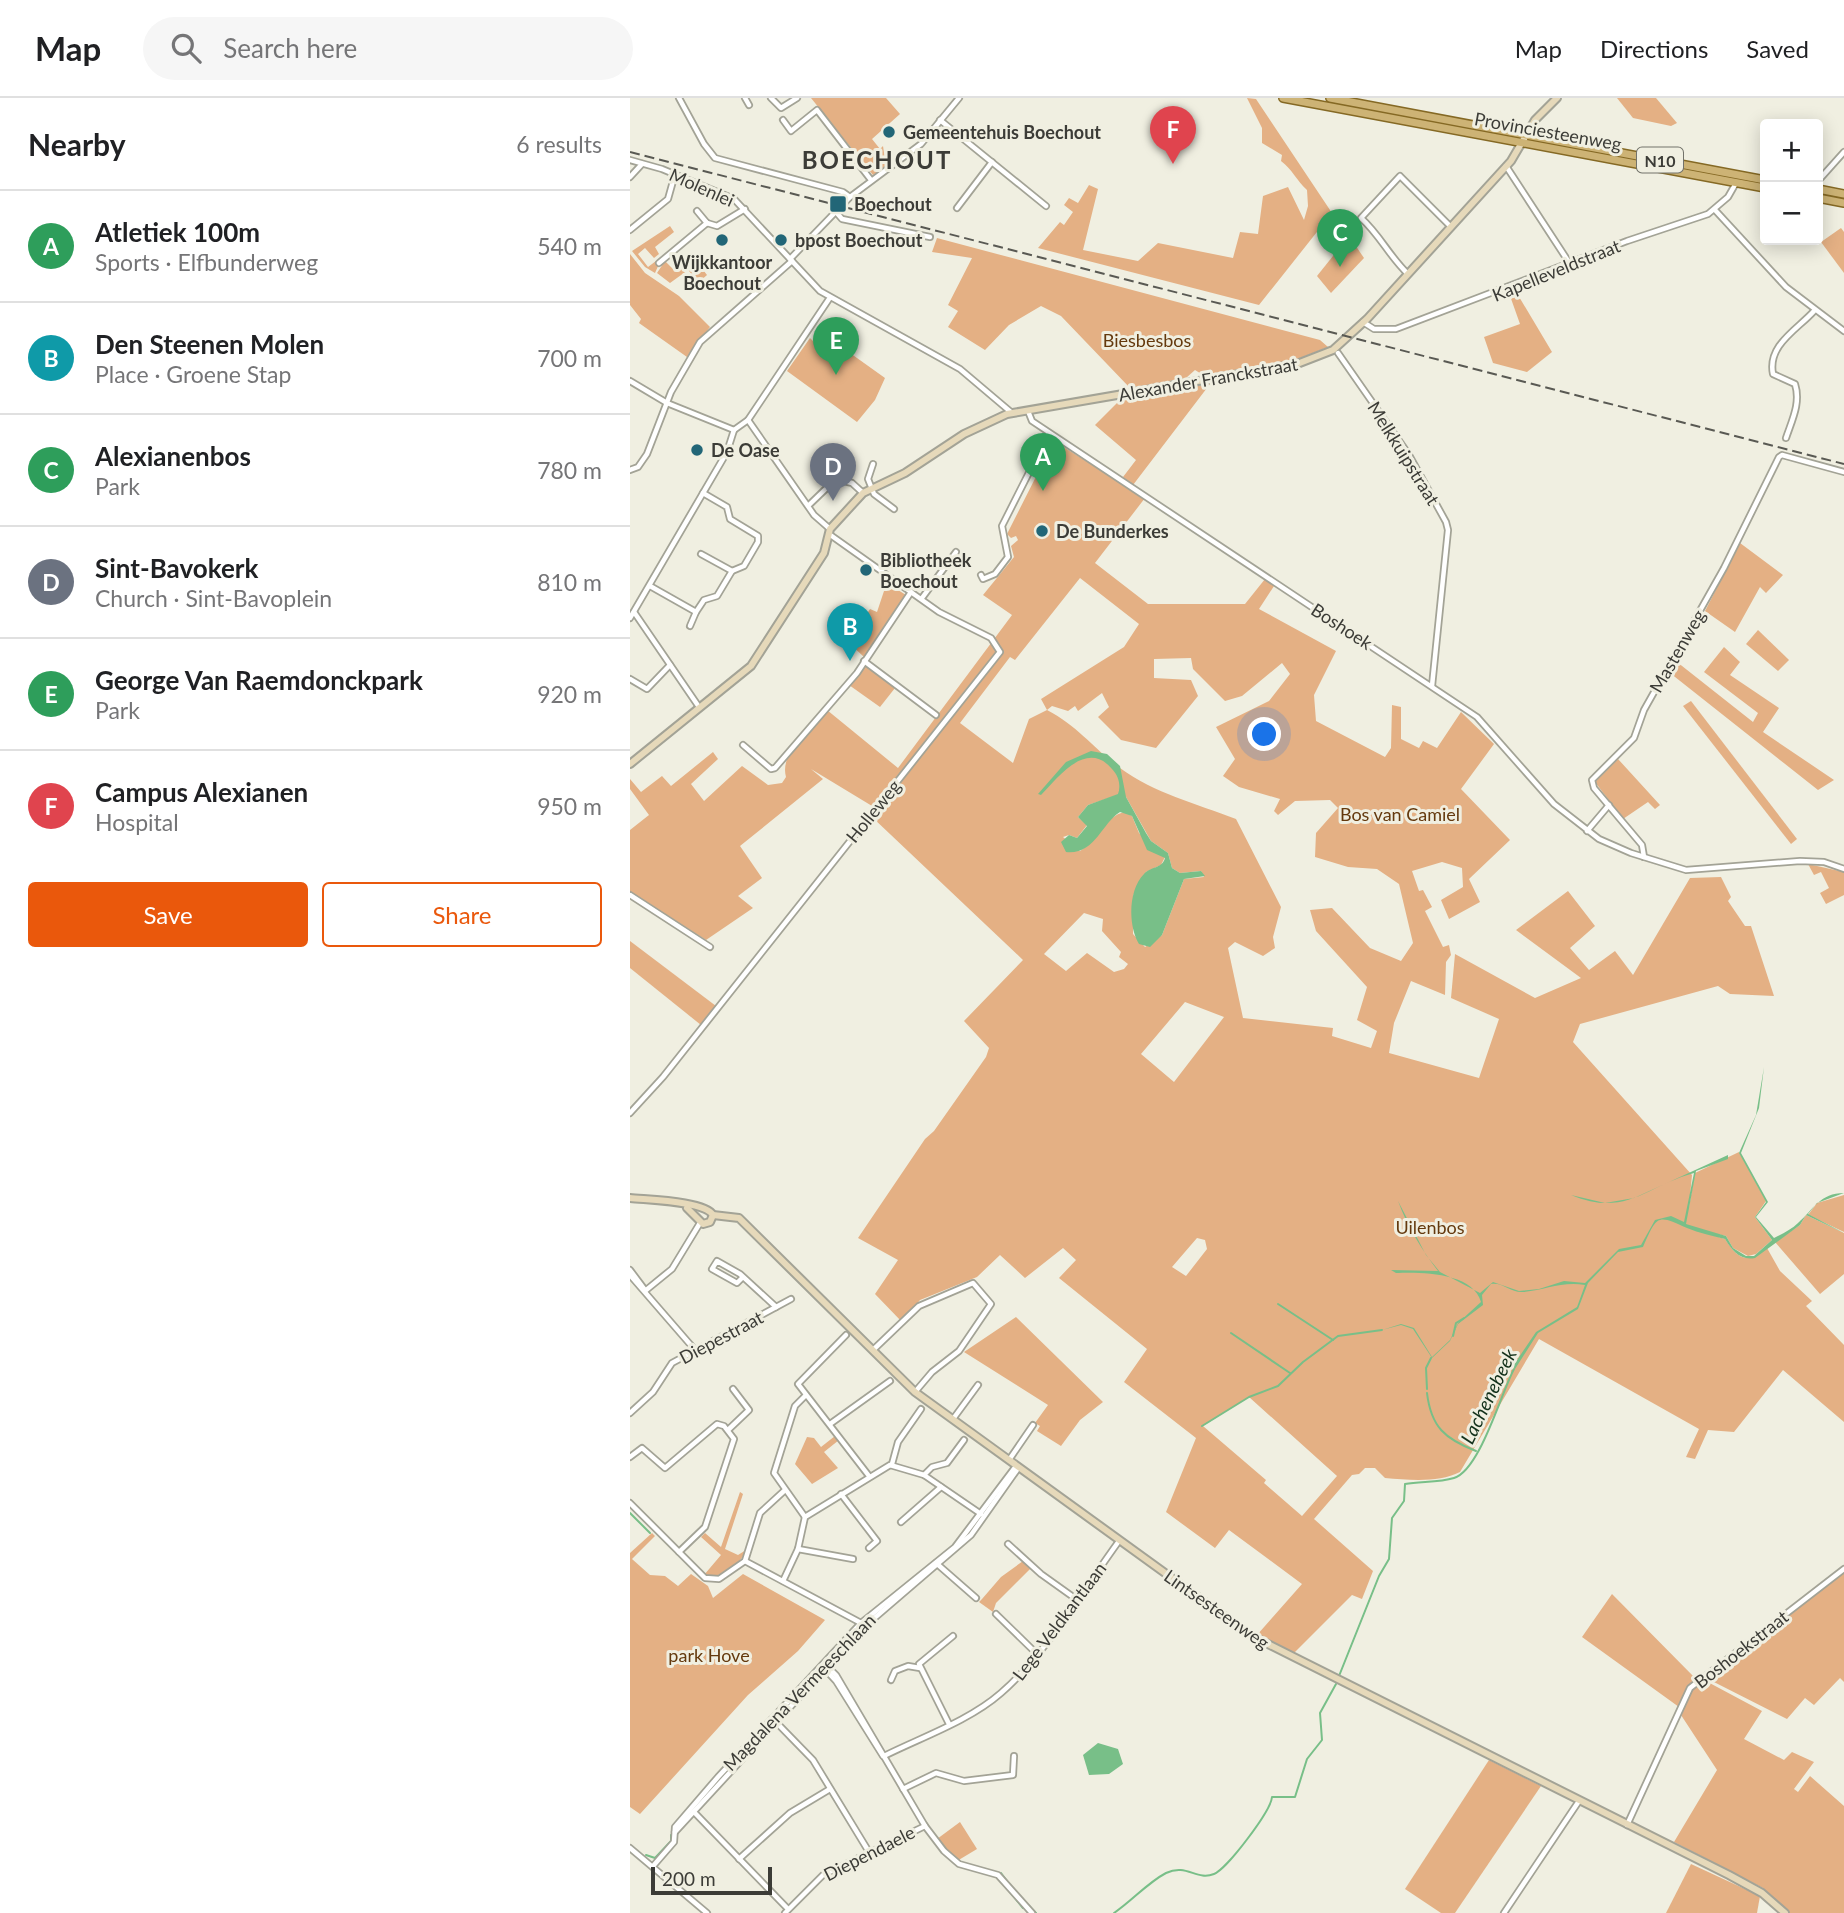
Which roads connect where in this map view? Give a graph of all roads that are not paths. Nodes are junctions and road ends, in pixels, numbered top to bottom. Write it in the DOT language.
graph roads {
  1 [pos="679,98"];
  2 [pos="746,98"];
  3 [pos="771,98"];
  4 [pos="797,98"];
  5 [pos="959,98"];
  6 [pos="1283,98"];
  7 [pos="1330,98"];
  8 [pos="1557,98"];
  9 [pos="749,105"];
  10 [pos="783,120"];
  11 [pos="940,121"];
  12 [pos="1527,135"];
  13 [pos="1522,143"];
  14 [pos="1844,152"];
  15 [pos="630,160"];
  16 [pos="992,162"];
  17 [pos="642,164"];
  18 [pos="1506,166"];
  19 [pos="675,174"];
  20 [pos="1823,175"];
  21 [pos="630,177"];
  22 [pos="1753,177"];
  23 [pos="1760,179"];
  24 [pos="871,180"];
  25 [pos="1735,182"];
  26 [pos="1746,184"];
  27 [pos="1760,187"];
  28 [pos="1823,190"];
  29 [pos="1844,194"];
  30 [pos="850,197"];
  31 [pos="1823,199"];
  32 [pos="1844,203"];
  33 [pos="1046,206"];
  34 [pos="957,208"];
  35 [pos="745,209"];
  36 [pos="1715,210"];
  37 [pos="697,211"];
  38 [pos="836,212"];
  39 [pos="707,223"];
  40 [pos="1451,227"];
  41 [pos="630,230"];
  42 [pos="930,237"];
  43 [pos="791,260"];
  44 [pos="659,263"];
  45 [pos="1570,264"];
  46 [pos="1408,274"];
  47 [pos="830,299"];
  48 [pos="1814,311"];
  49 [pos="1363,322"];
  50 [pos="1844,331"];
  51 [pos="1338,353"];
  52 [pos="630,381"];
  53 [pos="667,403"];
  54 [pos="1027,410"];
  55 [pos="1012,412"];
  56 [pos="748,420"];
  57 [pos="734,430"];
  58 [pos="1049,433"];
  59 [pos="1786,438"];
  60 [pos="873,464"];
  61 [pos="630,470"];
  62 [pos="1844,472"];
  63 [pos="872,488"];
  64 [pos="702,493"];
  65 [pos="863,493"];
  66 [pos="809,505"];
  67 [pos="894,509"];
  68 [pos="829,531"];
  69 [pos="956,552"];
  70 [pos="701,554"];
  71 [pos="733,571"];
  72 [pos="983,579"];
  73 [pos="650,586"];
  74 [pos="911,592"];
  75 [pos="922,598"];
  76 [pos="634,611"];
  77 [pos="696,612"];
  78 [pos="630,618"];
  79 [pos="690,626"];
  80 [pos="864,661"];
  81 [pos="670,665"];
  82 [pos="630,678"];
  83 [pos="1432,686"];
  84 [pos="699,707"];
  85 [pos="936,715"];
  86 [pos="743,745"];
  87 [pos="630,764"];
  88 [pos="1609,805"];
  89 [pos="1586,832"];
  90 [pos="1644,857"];
  91 [pos="1844,869"];
  92 [pos="630,895"];
  93 [pos="710,947"];
  94 [pos="630,1113"];
  95 [pos="630,1198"];
  96 [pos="699,1212"];
  97 [pos="713,1215"];
  98 [pos="700,1223"];
  99 [pos="630,1273"];
  100 [pos="743,1279"];
  101 [pos="645,1291"];
  102 [pos="791,1299"];
  103 [pos="776,1307"];
  104 [pos="846,1335"];
  105 [pos="695,1350"];
  106 [pos="872,1351"];
  107 [pos="890,1381"];
  108 [pos="978,1385"];
  109 [pos="733,1389"];
  110 [pos="915,1392"];
  111 [pos="806,1395"];
  112 [pos="921,1409"];
  113 [pos="630,1413"];
  114 [pos="953,1419"];
  115 [pos="830,1424"];
  116 [pos="1033,1425"];
  117 [pos="727,1430"];
  118 [pos="964,1440"];
  119 [pos="630,1457"];
  120 [pos="1009,1460"];
  121 [pos="892,1464"];
  122 [pos="1018,1467"];
  123 [pos="924,1475"];
  124 [pos="869,1476"];
  125 [pos="941,1487"];
  126 [pos="784,1491"];
  127 [pos="841,1494"];
  128 [pos="630,1503"];
  129 [pos="983,1515"];
  130 [pos="805,1517"];
  131 [pos="901,1522"];
  132 [pos="1119,1541"];
  133 [pos="1008,1544"];
  134 [pos="869,1548"];
  135 [pos="798,1549"];
  136 [pos="679,1552"];
  137 [pos="853,1559"];
  138 [pos="745,1561"];
  139 [pos="937,1563"];
  140 [pos="1844,1569"];
  141 [pos="783,1581"];
  142 [pos="976,1598"];
  143 [pos="1076,1599"];
  144 [pos="996,1614"];
  145 [pos="862,1625"];
  146 [pos="953,1636"];
  147 [pos="1037,1654"];
  148 [pos="824,1665"];
  149 [pos="920,1668"];
  150 [pos="891,1680"];
  151 [pos="773,1720"];
  152 [pos="949,1724"];
  153 [pos="884,1756"];
  154 [pos="1014,1756"];
  155 [pos="831,1789"];
  156 [pos="903,1789"];
  157 [pos="1579,1801"];
  158 [pos="692,1810"];
  159 [pos="1627,1825"];
  160 [pos="925,1826"];
  161 [pos="630,1848"];
  162 [pos="869,1852"];
  163 [pos="739,1858"];
  164 [pos="654,1865"];
  165 [pos="787,1911"];
  166 [pos="707,1913"];
  167 [pos="1032,1913"];
  168 [pos="1504,1913"];
  169 [pos="1785,1913"];
  1 -- 30 [label="street"];
  2 -- 9 [label="street"];
  3 -- 4 [label="street"];
  5 -- 11 [label="street"];
  6 -- 13 [label="main road, Provinciesteenweg / N10"];
  7 -- 12 [label="main road, Provinciesteenweg / N10"];
  8 -- 12 [label="street, Alexander Franckstraat"];
  10 -- 24 [label="street"];
  11 -- 16 [label="street"];
  11 -- 24 [label="street"];
  12 -- 13 [label="street, Alexander Franckstraat"];
  12 -- 22 [label="main road, Provinciesteenweg / N10"];
  13 -- 18 [label="street, Alexander Franckstraat"];
  13 -- 25 [label="main road, Provinciesteenweg / N10"];
  14 -- 20 [label="street"];
  15 -- 17 [label="street, Molenlei"];
  16 -- 33 [label="street"];
  16 -- 34 [label="street"];
  17 -- 19 [label="street, Molenlei"];
  17 -- 21 [label="street"];
  18 -- 40 [label="street, Alexander Franckstraat"];
  18 -- 45 [label="street"];
  19 -- 35 [label="street, Molenlei"];
  19 -- 41 [label="street"];
  22 -- 23 [label="main road, Provinciesteenweg / N10"];
  22 -- 26 [label="main road"];
  24 -- 30 [label="street"];
  25 -- 26 [label="main road, Provinciesteenweg / N10"];
  25 -- 36 [label="street"];
  26 -- 27 [label="main road, Provinciesteenweg / N10"];
  28 -- 29 [label="main road"];
  30 -- 38 [label="street"];
  31 -- 32 [label="main road"];
  35 -- 39 [label="street"];
  35 -- 43 [label="street, Molenlei"];
  36 -- 45 [label="street, Kapelleveldstraat"];
  36 -- 48 [label="street"];
  37 -- 39 [label="street"];
  38 -- 42 [label="street"];
  38 -- 43 [label="street"];
  39 -- 44 [label="street"];
  40 -- 46 [label="street, Alexander Franckstraat"];
  40 -- 46 [label="street"];
  43 -- 47 [label="street, Molenlei"];
  43 -- 53 [label="street"];
  45 -- 49 [label="street, Kapelleveldstraat"];
  46 -- 49 [label="street, Alexander Franckstraat"];
  47 -- 55 [label="street, Molenlei"];
  47 -- 56 [label="street"];
  48 -- 50 [label="street"];
  48 -- 59 [label="street"];
  49 -- 54 [label="street, Alexander Franckstraat"];
  51 -- 83 [label="street, Melkkuipstraat"];
  52 -- 53 [label="street"];
  53 -- 57 [label="street"];
  53 -- 61 [label="street"];
  54 -- 55 [label="street, Alexander Franckstraat"];
  54 -- 58 [label="street, Boshoek"];
  55 -- 63 [label="street, Alexander Franckstraat"];
  56 -- 57 [label="street"];
  56 -- 66 [label="street"];
  57 -- 64 [label="street"];
  58 -- 72 [label="street"];
  58 -- 83 [label="street, Boshoek"];
  60 -- 63 [label="street"];
  62 -- 88 [label="street, Mastenweg"];
  63 -- 65 [label="street, Alexander Franckstraat"];
  63 -- 67 [label="street"];
  64 -- 71 [label="street"];
  64 -- 73 [label="street"];
  65 -- 66 [label="street"];
  65 -- 68 [label="street, Alexander Franckstraat"];
  66 -- 68 [label="street"];
  68 -- 74 [label="street"];
  68 -- 84 [label="street"];
  69 -- 75 [label="street"];
  70 -- 71 [label="street"];
  71 -- 77 [label="street"];
  73 -- 76 [label="street"];
  73 -- 77 [label="street"];
  74 -- 75 [label="street"];
  74 -- 80 [label="street"];
  75 -- 94 [label="street, Holleweg"];
  76 -- 78 [label="street"];
  76 -- 81 [label="street"];
  77 -- 79 [label="street"];
  80 -- 85 [label="street"];
  80 -- 86 [label="street"];
  81 -- 82 [label="street"];
  81 -- 84 [label="street"];
  83 -- 89 [label="street, Boshoek"];
  84 -- 87 [label="street"];
  88 -- 89 [label="street"];
  88 -- 90 [label="street"];
  89 -- 90 [label="street, Boshoek"];
  90 -- 91 [label="street, Boshoek"];
  92 -- 93 [label="street"];
  95 -- 96 [label="street, Lintsesteenweg"];
  96 -- 97 [label="street, Lintsesteenweg"];
  96 -- 98 [label="street"];
  97 -- 98 [label="street"];
  97 -- 106 [label="street, Lintsesteenweg"];
  98 -- 101 [label="street"];
  99 -- 101 [label="street"];
  100 -- 100 [label="street"];
  100 -- 103 [label="street"];
  101 -- 105 [label="street"];
  102 -- 103 [label="street, Diepestraat"];
  103 -- 105 [label="street, Diepestraat"];
  104 -- 111 [label="street"];
  105 -- 113 [label="street, Diepestraat"];
  106 -- 110 [label="street, Lintsesteenweg"];
  106 -- 110 [label="street"];
  107 -- 115 [label="street"];
  108 -- 114 [label="street"];
  109 -- 117 [label="street"];
  110 -- 114 [label="street, Lintsesteenweg"];
  111 -- 115 [label="street"];
  111 -- 126 [label="street"];
  112 -- 121 [label="street"];
  114 -- 120 [label="street, Lintsesteenweg"];
  115 -- 124 [label="street"];
  116 -- 120 [label="street"];
  117 -- 119 [label="street"];
  117 -- 136 [label="street"];
  118 -- 123 [label="street"];
  120 -- 122 [label="street, Lintsesteenweg"];
  121 -- 123 [label="street"];
  121 -- 124 [label="street"];
  122 -- 129 [label="street, Magdalena Vermeeschlaan"];
  122 -- 132 [label="street, Lintsesteenweg"];
  123 -- 125 [label="street"];
  124 -- 127 [label="street"];
  125 -- 129 [label="street"];
  125 -- 131 [label="street"];
  126 -- 130 [label="street"];
  126 -- 138 [label="street"];
  127 -- 130 [label="street"];
  127 -- 134 [label="street"];
  128 -- 136 [label="street"];
  129 -- 139 [label="street, Magdalena Vermeeschlaan"];
  130 -- 135 [label="street"];
  132 -- 143 [label="street, Lege Veldkantlaan"];
  132 -- 157 [label="street, Lintsesteenweg"];
  133 -- 143 [label="street"];
  135 -- 137 [label="street"];
  135 -- 141 [label="street"];
  136 -- 138 [label="street"];
  138 -- 141 [label="street"];
  139 -- 142 [label="street"];
  139 -- 145 [label="street, Magdalena Vermeeschlaan"];
  140 -- 159 [label="street, Boshoekstraat"];
  141 -- 145 [label="street"];
  143 -- 147 [label="street, Lege Veldkantlaan"];
  144 -- 147 [label="street"];
  145 -- 148 [label="street, Magdalena Vermeeschlaan"];
  146 -- 149 [label="street"];
  147 -- 152 [label="street, Lege Veldkantlaan"];
  148 -- 151 [label="street, Magdalena Vermeeschlaan"];
  148 -- 153 [label="street"];
  149 -- 150 [label="street"];
  149 -- 152 [label="street"];
  151 -- 155 [label="street"];
  151 -- 158 [label="street, Magdalena Vermeeschlaan"];
  152 -- 153 [label="street, Lege Veldkantlaan"];
  153 -- 156 [label="street"];
  154 -- 156 [label="street"];
  155 -- 162 [label="street"];
  155 -- 163 [label="street"];
  156 -- 160 [label="street"];
  157 -- 159 [label="street, Lintsesteenweg"];
  157 -- 168 [label="street"];
  158 -- 163 [label="street"];
  158 -- 164 [label="street, Magdalena Vermeeschlaan"];
  159 -- 169 [label="street, Lintsesteenweg"];
  160 -- 162 [label="street, Diependaele"];
  160 -- 167 [label="street"];
  161 -- 164 [label="street"];
  162 -- 165 [label="street, Diependaele"];
  163 -- 165 [label="street"];
  164 -- 166 [label="street"];
}
